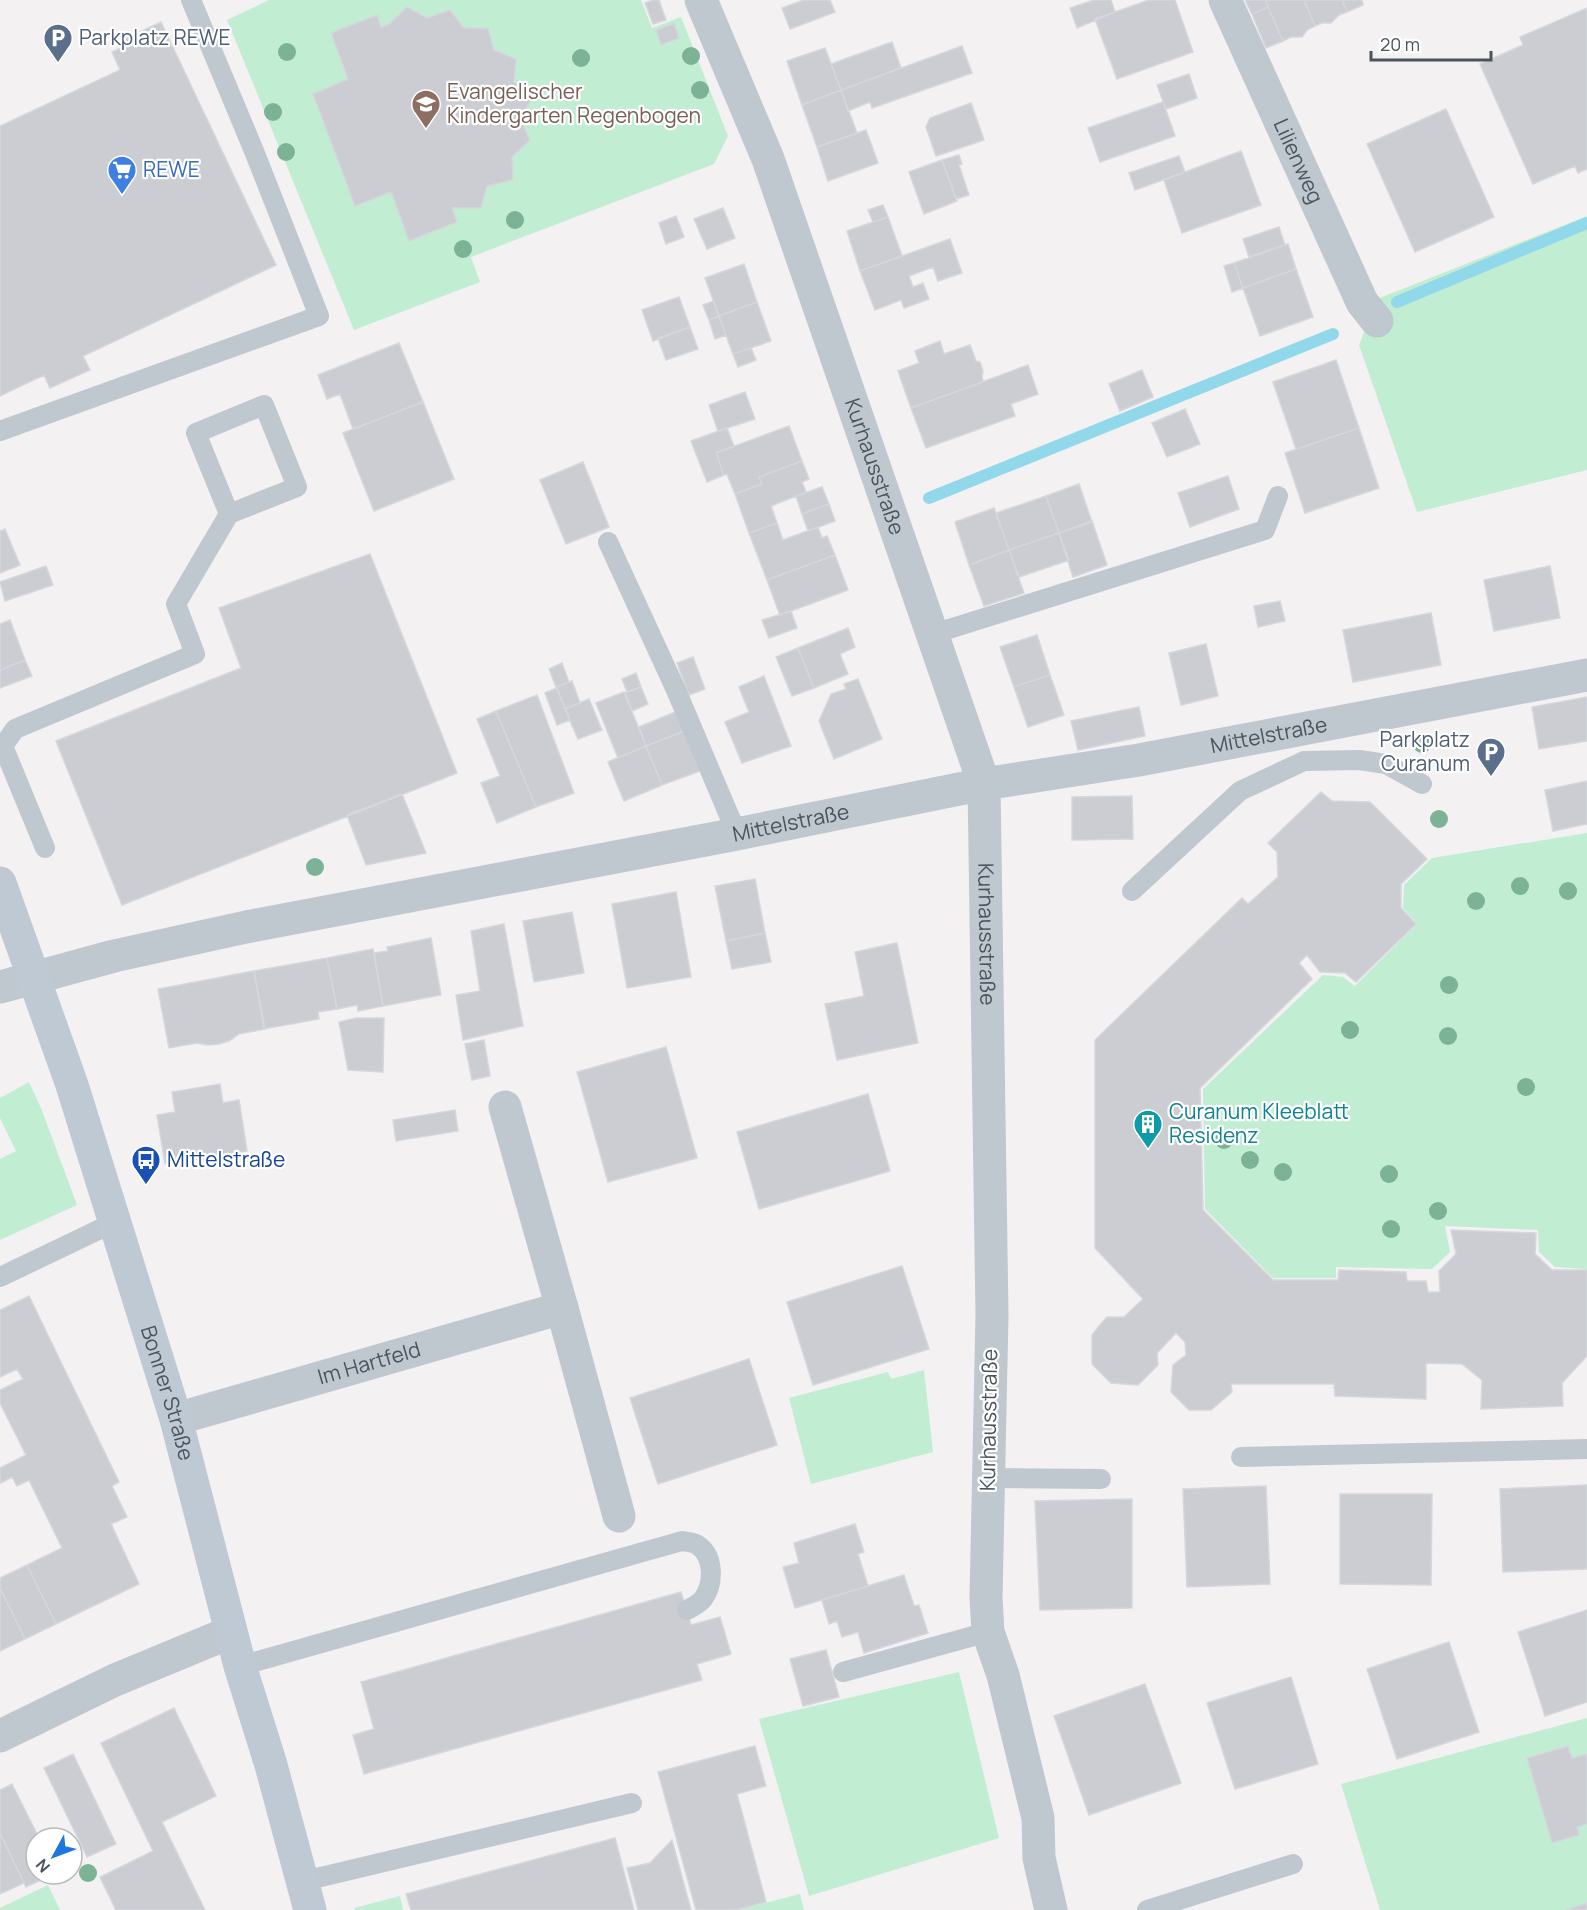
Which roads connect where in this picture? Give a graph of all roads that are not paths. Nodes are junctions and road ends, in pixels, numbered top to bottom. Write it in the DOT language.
graph roads {
  1 [pos="191,0"];
  2 [pos="701,0"];
  3 [pos="1225,0"];
  4 [pos="1369,311"];
  5 [pos="0,431"];
  6 [pos="1278,496"];
  7 [pos="229,514"];
  8 [pos="608,542"];
  9 [pos="933,634"];
  10 [pos="1587,675"];
  11 [pos="2,747"];
  12 [pos="984,784"];
  13 [pos="1422,784"];
  14 [pos="737,834"];
  15 [pos="45,848"];
  16 [pos="0,883"];
  17 [pos="1132,891"];
  18 [pos="35,978"];
  19 [pos="0,987"];
  20 [pos="505,1107"];
  21 [pos="115,1222"];
  22 [pos="0,1276"];
  23 [pos="562,1308"];
  24 [pos="176,1419"];
  25 [pos="1587,1449"];
  26 [pos="1241,1457"];
  27 [pos="987,1478"];
  28 [pos="1101,1479"];
  29 [pos="619,1516"];
  30 [pos="687,1610"];
  31 [pos="231,1632"];
  32 [pos="988,1632"];
  33 [pos="240,1666"];
  34 [pos="843,1672"];
  35 [pos="0,1736"];
  36 [pos="632,1803"];
  37 [pos="1293,1864"];
  38 [pos="307,1896"];
  39 [pos="1051,1910"];
  40 [pos="1147,1910"];
  1 -- 5 [label="lane"];
  2 -- 9 [label="street, Kurhausstraße"];
  3 -- 4 [label="street, Lilienweg"];
  6 -- 9 [label="lane"];
  7 -- 7 [label="lane"];
  7 -- 11 [label="lane"];
  8 -- 14 [label="lane"];
  9 -- 12 [label="street, Kurhausstraße"];
  10 -- 12 [label="street, Mittelstraße"];
  11 -- 15 [label="lane"];
  12 -- 14 [label="street, Mittelstraße"];
  12 -- 27 [label="street, Kurhausstraße"];
  13 -- 17 [label="lane"];
  14 -- 18 [label="street, Mittelstraße"];
  16 -- 18 [label="main road, Bonner Straße"];
  18 -- 19 [label="street, Mittelstraße"];
  18 -- 21 [label="main road, Bonner Straße"];
  20 -- 23 [label="street"];
  21 -- 22 [label="lane"];
  21 -- 24 [label="main road, Bonner Straße"];
  23 -- 24 [label="street, Im Hartfeld"];
  23 -- 29 [label="street"];
  24 -- 31 [label="main road, Bonner Straße"];
  25 -- 26 [label="lane"];
  27 -- 28 [label="lane"];
  27 -- 32 [label="street, Kurhausstraße"];
  30 -- 33 [label="lane"];
  31 -- 33 [label="main road, Bonner Straße"];
  31 -- 35 [label="street"];
  32 -- 34 [label="lane"];
  32 -- 39 [label="street, Kurhausstraße"];
  33 -- 38 [label="main road, Bonner Straße"];
  36 -- 38 [label="lane"];
  37 -- 40 [label="lane"];
}
